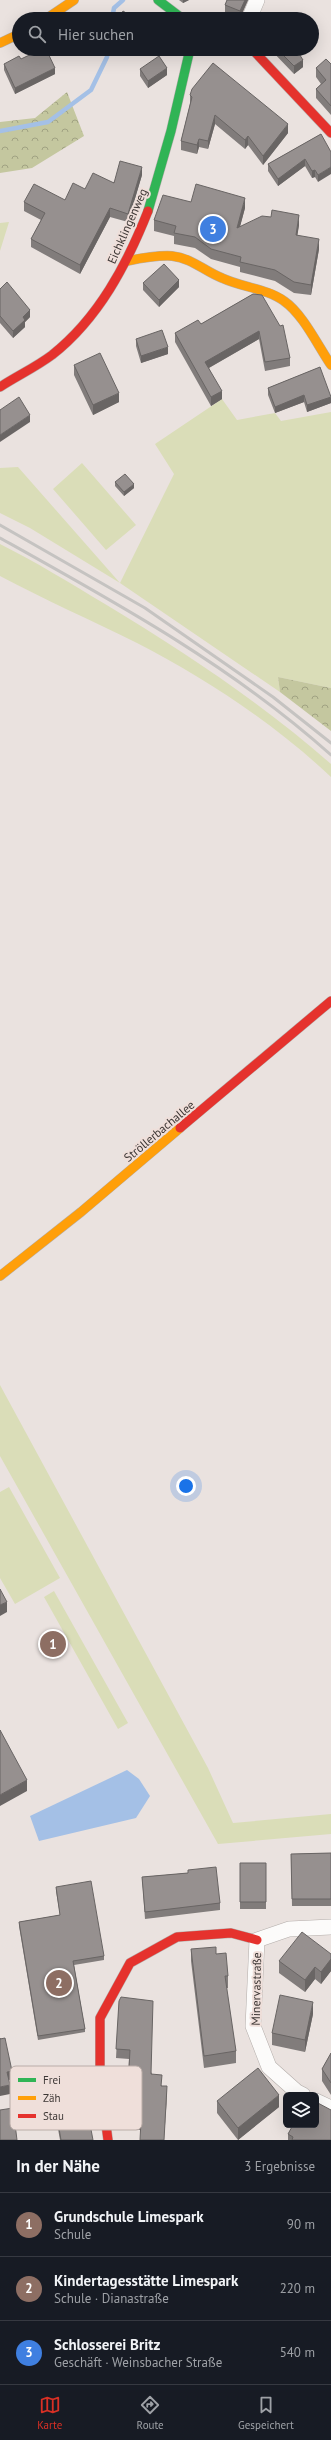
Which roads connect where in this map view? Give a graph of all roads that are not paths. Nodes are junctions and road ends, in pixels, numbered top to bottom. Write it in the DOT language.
graph roads {
  1 [pos="74,0"];
  2 [pos="257,0"];
  3 [pos="161,3"];
  4 [pos="56,12"];
  5 [pos="173,12"];
  6 [pos="252,12"];
  7 [pos="12,37"];
  8 [pos="0,43"];
  9 [pos="188,56"];
  10 [pos="259,56"];
  11 [pos="331,133"];
  12 [pos="127,261"];
  13 [pos="331,365"];
  14 [pos="0,388"];
  15 [pos="331,1001"];
  16 [pos="0,1276"];
  17 [pos="331,1928"];
  18 [pos="257,1940"];
  19 [pos="100,2066"];
  20 [pos="297,2092"];
  21 [pos="319,2102"];
  22 [pos="331,2108"];
  23 [pos="107,2130"];
  24 [pos="108,2140"];
  1 -- 4 [label="street"];
  2 -- 6 [label="street"];
  3 -- 5 [label="street"];
  7 -- 8 [label="street"];
  9 -- 12 [label="street, Eichklingenweg"];
  10 -- 11 [label="street"];
  12 -- 13 [label="street"];
  12 -- 14 [label="street, Eichklingenweg"];
  15 -- 16 [label="street, Ströllerbachallee"];
  17 -- 18 [label="street, Minervastraße"];
  18 -- 19 [label="street"];
  18 -- 20 [label="street, Minervastraße"];
  21 -- 22 [label="street"];
  23 -- 24 [label="street"];
}
